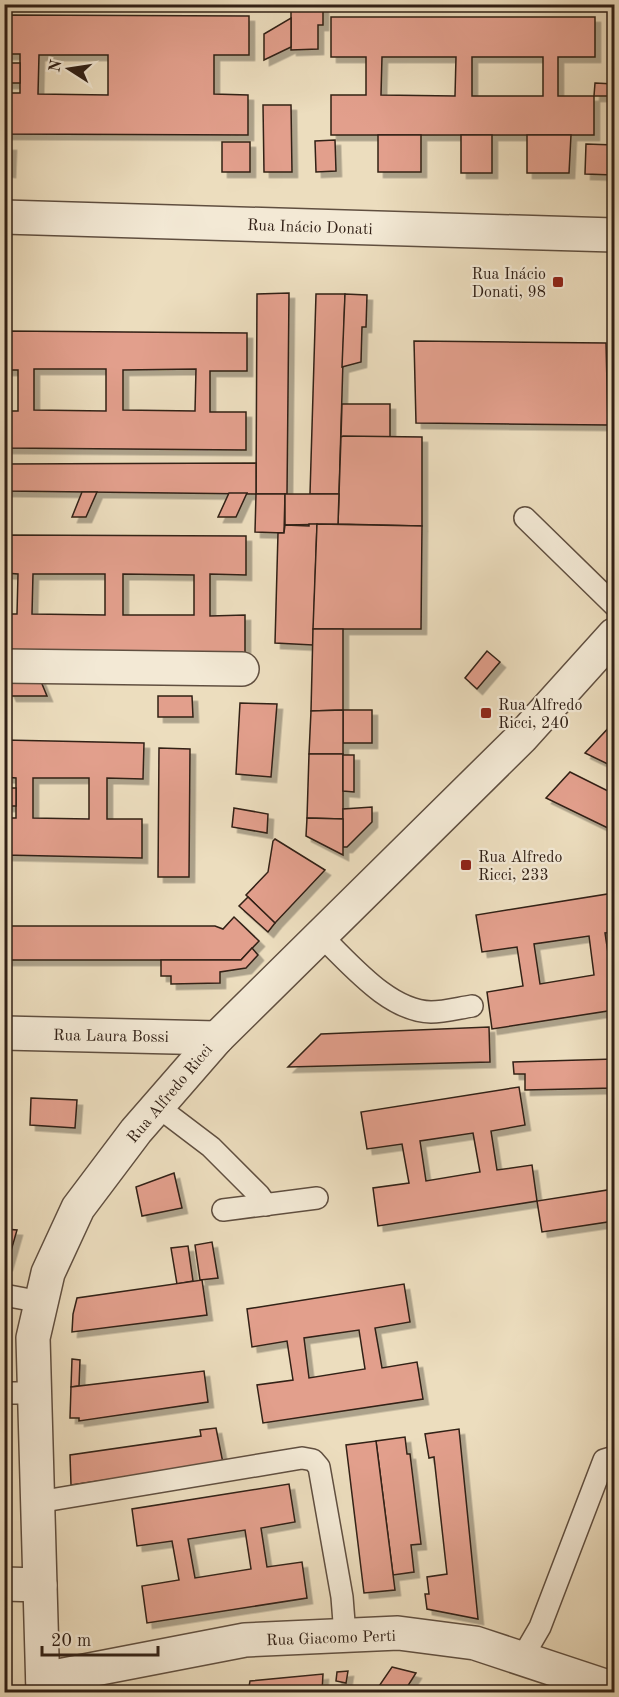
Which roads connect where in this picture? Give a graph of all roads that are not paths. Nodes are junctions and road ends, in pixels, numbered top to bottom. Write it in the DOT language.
graph roads {
  1 [pos="4,217"];
  2 [pos="615,235"];
  3 [pos="525,518"];
  4 [pos="615,605"];
  5 [pos="615,635"];
  6 [pos="4,666"];
  7 [pos="242,669"];
  8 [pos="320,935"];
  9 [pos="472,1006"];
  10 [pos="4,1033"];
  11 [pos="217,1038"];
  12 [pos="157,1106"];
  13 [pos="316,1198"];
  14 [pos="266,1205"];
  15 [pos="223,1210"];
  16 [pos="4,1295"];
  17 [pos="41,1302"];
  18 [pos="20,1393"];
  19 [pos="615,1457"];
  20 [pos="38,1503"];
  21 [pos="4,1584"];
  22 [pos="40,1585"];
  23 [pos="345,1635"];
  24 [pos="522,1658"];
  25 [pos="43,1686"];
  26 [pos="615,1689"];
  1 -- 2 [label="street, Rua Inácio Donati"];
  3 -- 4 [label="lane"];
  5 -- 8 [label="street, Rua Alfredo Ricci"];
  6 -- 7 [label="street"];
  8 -- 9 [label="lane"];
  8 -- 11 [label="street, Rua Alfredo Ricci"];
  10 -- 11 [label="street, Rua Laura Bossi"];
  11 -- 12 [label="street, Rua Alfredo Ricci"];
  12 -- 14 [label="lane"];
  12 -- 17 [label="street, Rua Alfredo Ricci"];
  13 -- 14 [label="lane"];
  14 -- 15 [label="lane"];
  16 -- 17 [label="lane"];
  17 -- 18 [label="street, Rua Alfredo Ricci"];
  18 -- 20 [label="street, Rua Alfredo Ricci"];
  19 -- 24 [label="lane"];
  20 -- 22 [label="street, Rua Alfredo Ricci"];
  20 -- 23 [label="lane"];
  21 -- 22 [label="street"];
  22 -- 25 [label="street, Rua Alfredo Ricci"];
  23 -- 24 [label="street, Rua Giacomo Perti"];
  23 -- 25 [label="street, Rua Giacomo Perti"];
  24 -- 26 [label="street, Rua Giacomo Perti"];
}
